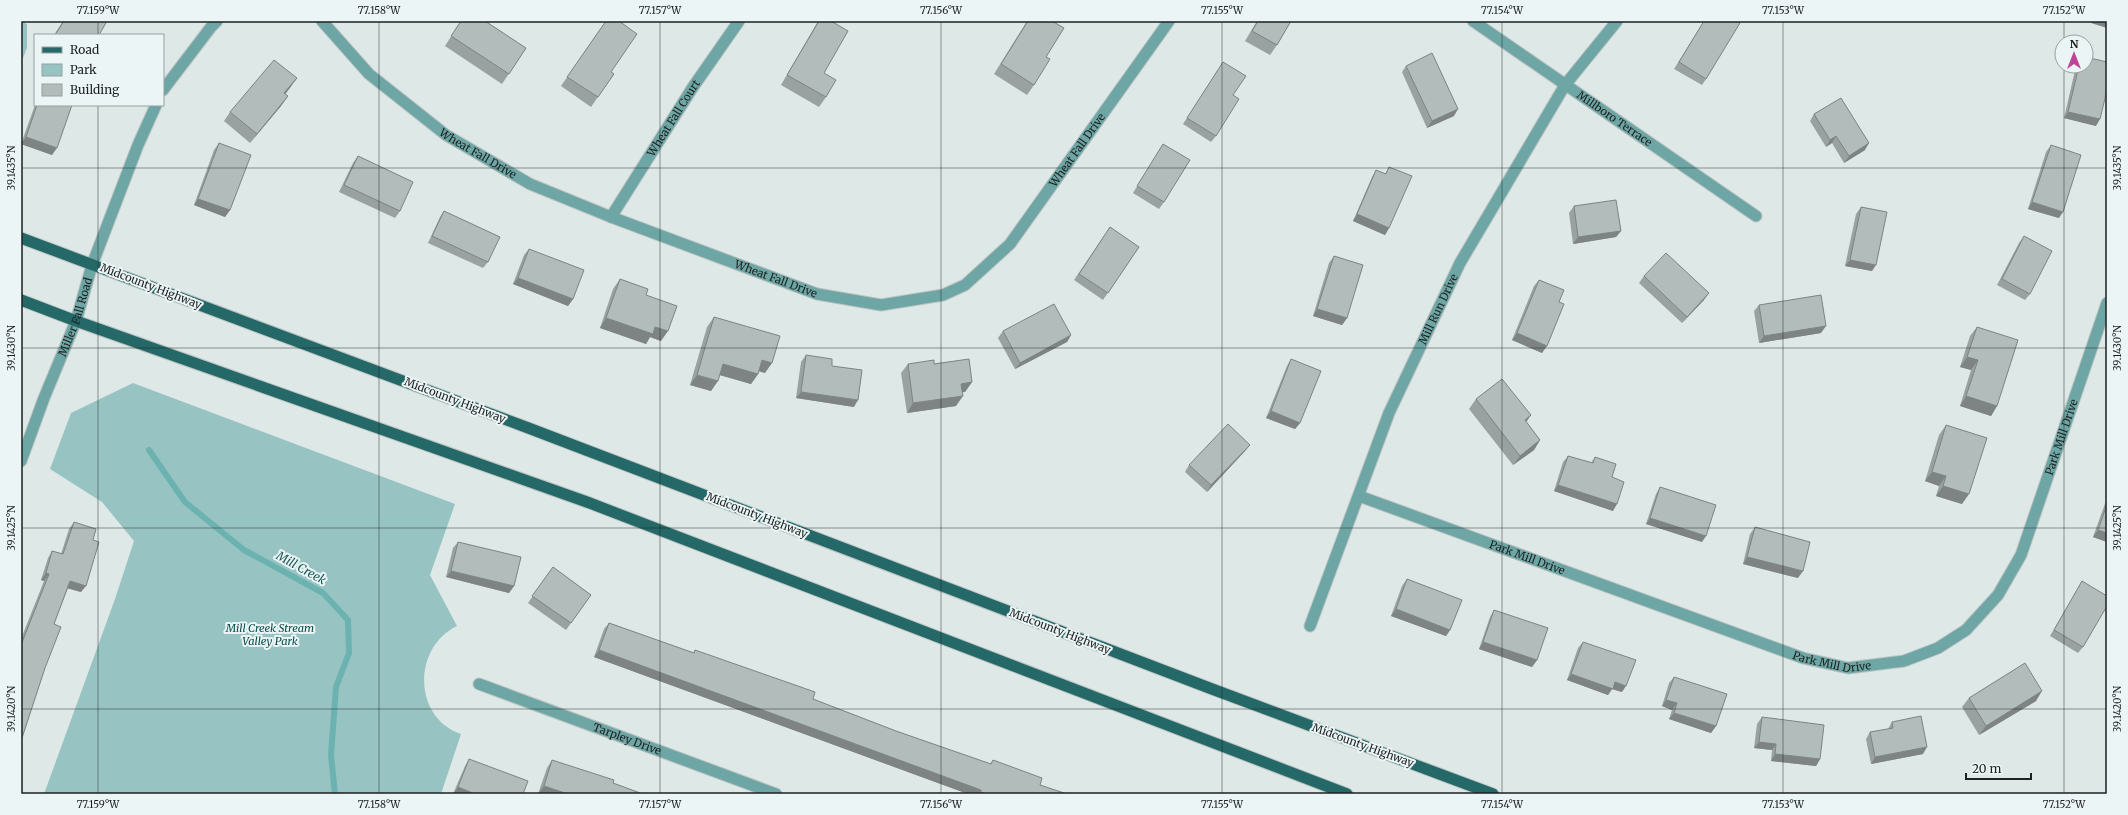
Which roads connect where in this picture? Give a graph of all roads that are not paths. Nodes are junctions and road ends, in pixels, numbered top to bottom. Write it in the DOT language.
graph roads {
  1 [pos="217,21"];
  2 [pos="322,21"];
  3 [pos="739,21"];
  4 [pos="1169,21"];
  5 [pos="1473,21"];
  6 [pos="1617,21"];
  7 [pos="1565,84"];
  8 [pos="164,89"];
  9 [pos="156,106"];
  10 [pos="1756,216"];
  11 [pos="611,217"];
  12 [pos="21,238"];
  13 [pos="92,264"];
  14 [pos="21,300"];
  15 [pos="2107,303"];
  16 [pos="76,321"];
  17 [pos="21,461"];
  18 [pos="1359,496"];
  19 [pos="1310,626"];
  20 [pos="479,684"];
  21 [pos="758,791"];
  22 [pos="776,794"];
  23 [pos="1347,794"];
  24 [pos="1493,794"];
  1 -- 8 [label="street"];
  2 -- 11 [label="street, Wheat Fall Drive"];
  3 -- 11 [label="street, Wheat Fall Court"];
  4 -- 11 [label="street, Wheat Fall Drive"];
  5 -- 7 [label="street, Millboro Terrace"];
  6 -- 7 [label="street, Mill Run Drive"];
  7 -- 10 [label="street, Millboro Terrace"];
  7 -- 18 [label="street, Mill Run Drive"];
  9 -- 13 [label="street, Miller Fall Road"];
  12 -- 13 [label="main road, Midcounty Highway"];
  13 -- 16 [label="street, Miller Fall Road"];
  13 -- 24 [label="main road, Midcounty Highway"];
  14 -- 16 [label="main road"];
  15 -- 18 [label="street, Park Mill Drive"];
  16 -- 17 [label="street, Miller Fall Road"];
  16 -- 23 [label="main road"];
  18 -- 19 [label="street, Mill Run Drive"];
  20 -- 21 [label="street, Tarpley Drive"];
  21 -- 22 [label="street, Tarpley Drive"];
}
